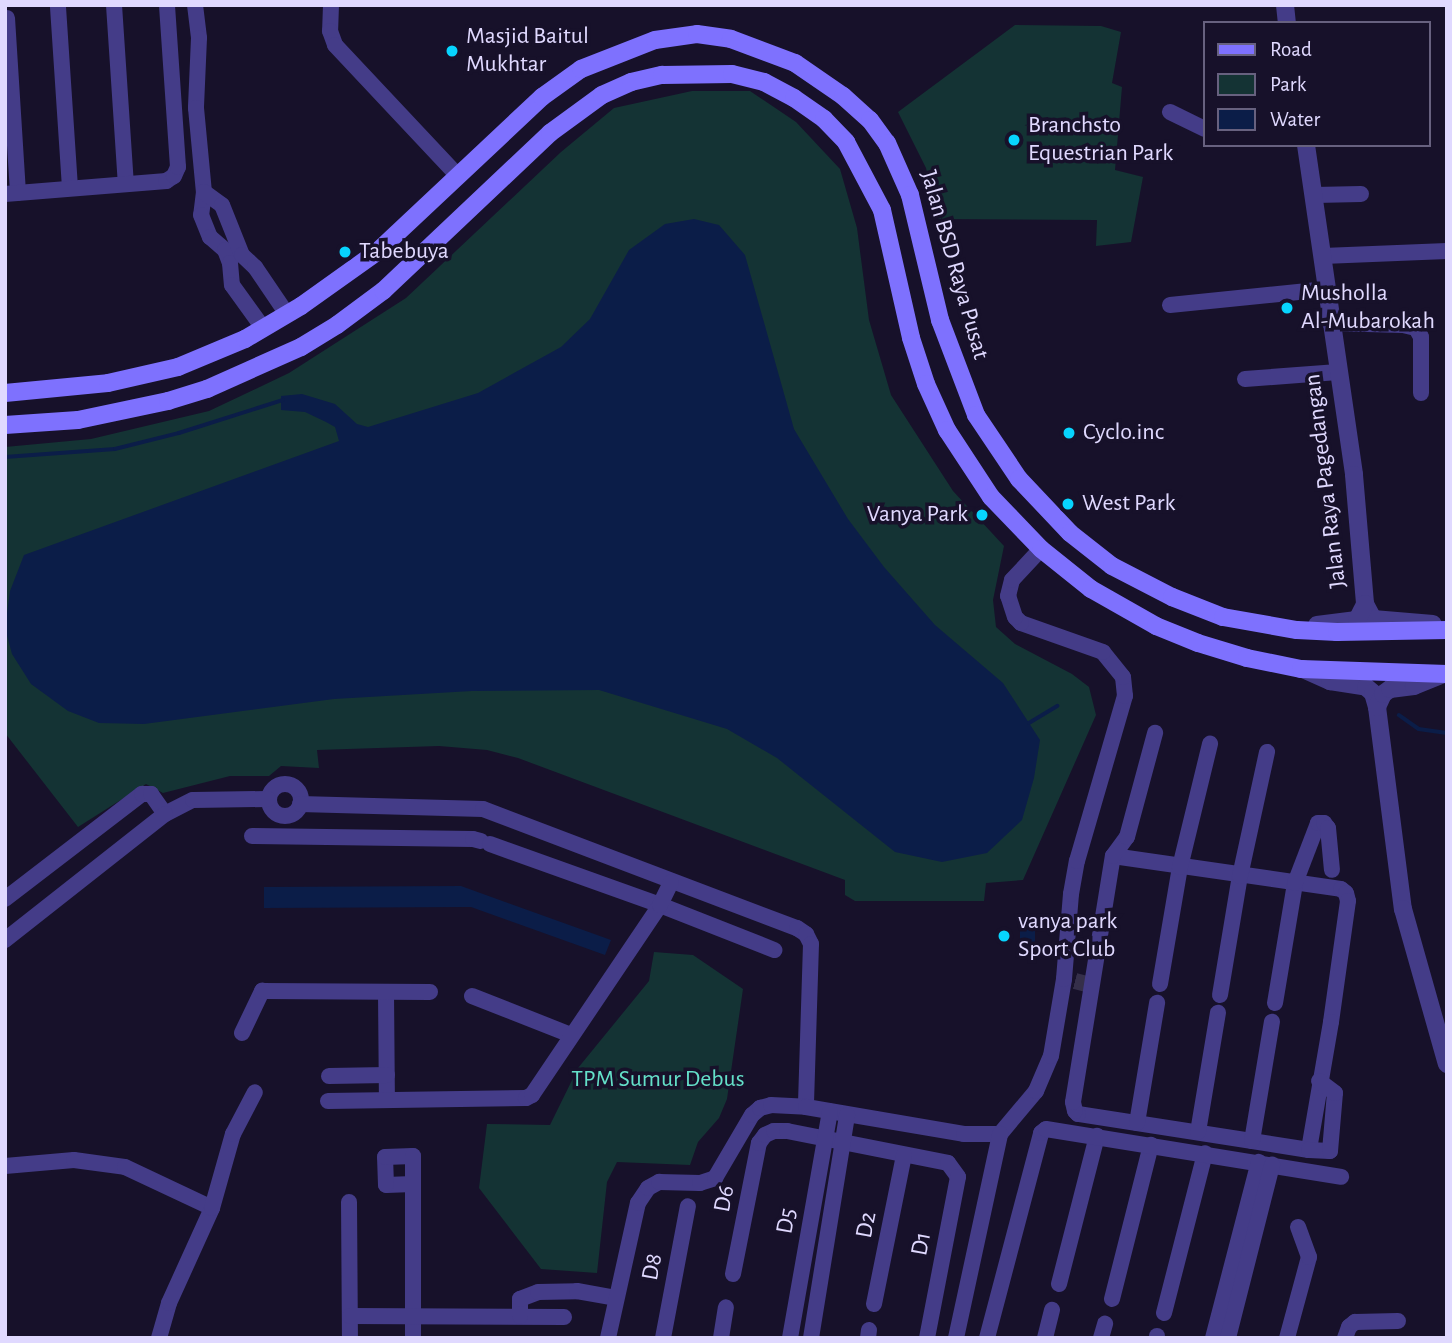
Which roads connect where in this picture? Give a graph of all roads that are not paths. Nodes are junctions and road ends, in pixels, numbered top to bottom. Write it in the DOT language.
graph roads {
  1 [pos="114,5"];
  2 [pos="167,5"];
  3 [pos="195,5"];
  4 [pos="331,5"];
  5 [pos="58,8"];
  6 [pos="7,18"];
  7 [pos="844,96"];
  8 [pos="1171,112"];
  9 [pos="824,119"];
  10 [pos="1204,128"];
  11 [pos="1306,147"];
  12 [pos="457,175"];
  13 [pos="126,184"];
  14 [pos="70,188"];
  15 [pos="204,192"];
  16 [pos="12,193"];
  17 [pos="1361,194"];
  18 [pos="1315,195"];
  19 [pos="1447,251"];
  20 [pos="1323,256"];
  21 [pos="236,259"];
  22 [pos="1327,289"];
  23 [pos="1170,305"];
  24 [pos="287,314"];
  25 [pos="1331,323"];
  26 [pos="263,328"];
  27 [pos="1338,372"];
  28 [pos="1245,379"];
  29 [pos="5,393"];
  30 [pos="1421,393"];
  31 [pos="5,425"];
  32 [pos="1041,549"];
  33 [pos="1365,604"];
  34 [pos="1210,613"];
  35 [pos="1447,628"];
  36 [pos="1297,629"];
  37 [pos="1198,643"];
  38 [pos="1301,669"];
  39 [pos="1445,674"];
  40 [pos="1377,707"];
  41 [pos="1154,733"];
  42 [pos="1210,744"];
  43 [pos="1267,752"];
  44 [pos="426,809"];
  45 [pos="165,814"];
  46 [pos="252,836"];
  47 [pos="425,839"];
  48 [pos="1113,856"];
  49 [pos="1180,867"];
  50 [pos="1332,870"];
  51 [pos="1240,876"];
  52 [pos="671,882"];
  53 [pos="1295,883"];
  54 [pos="5,899"];
  55 [pos="660,905"];
  56 [pos="5,940"];
  57 [pos="774,950"];
  58 [pos="1079,983"];
  59 [pos="1160,984"];
  60 [pos="430,992"];
  61 [pos="386,993"];
  62 [pos="1220,995"];
  63 [pos="472,996"];
  64 [pos="1157,1003"];
  65 [pos="1275,1003"];
  66 [pos="1218,1013"];
  67 [pos="1272,1022"];
  68 [pos="242,1033"];
  69 [pos="571,1035"];
  70 [pos="1447,1064"];
  71 [pos="387,1075"];
  72 [pos="329,1076"];
  73 [pos="255,1092"];
  74 [pos="387,1099"];
  75 [pos="328,1101"];
  76 [pos="806,1107"];
  77 [pos="830,1111"];
  78 [pos="847,1115"];
  79 [pos="1137,1122"];
  80 [pos="1198,1132"];
  81 [pos="1000,1134"];
  82 [pos="1097,1136"];
  83 [pos="825,1138"];
  84 [pos="1252,1141"];
  85 [pos="843,1142"];
  86 [pos="1151,1145"];
  87 [pos="1205,1153"];
  88 [pos="904,1155"];
  89 [pos="1266,1164"];
  90 [pos="5,1166"];
  91 [pos="1341,1177"];
  92 [pos="413,1184"];
  93 [pos="349,1202"];
  94 [pos="688,1206"];
  95 [pos="212,1208"];
  96 [pos="1298,1227"];
  97 [pos="733,1274"];
  98 [pos="1059,1284"];
  99 [pos="615,1298"];
  100 [pos="1112,1299"];
  101 [pos="874,1304"];
  102 [pos="726,1307"];
  103 [pos="1052,1310"];
  104 [pos="1164,1313"];
  105 [pos="350,1316"];
  106 [pos="413,1316"];
  107 [pos="520,1317"];
  108 [pos="564,1317"];
  109 [pos="1398,1321"];
  110 [pos="159,1338"];
  111 [pos="350,1338"];
  112 [pos="413,1338"];
  113 [pos="590,1338"];
  114 [pos="601,1338"];
  115 [pos="608,1338"];
  116 [pos="663,1338"];
  117 [pos="721,1338"];
  118 [pos="790,1338"];
  119 [pos="811,1338"];
  120 [pos="927,1338"];
  121 [pos="956,1338"];
  122 [pos="987,1338"];
  123 [pos="1045,1338"];
  124 [pos="1213,1338"];
  125 [pos="1228,1338"];
  126 [pos="1287,1338"];
  127 [pos="1345,1338"];
  1 -- 13 [label="street"];
  2 -- 13 [label="street"];
  3 -- 15 [label="street"];
  4 -- 12 [label="street"];
  5 -- 14 [label="street"];
  6 -- 16 [label="street"];
  7 -- 9 [label="main road"];
  7 -- 12 [label="main road, Jalan BSD Raya Pusat"];
  7 -- 34 [label="main road, Jalan BSD Raya Pusat"];
  8 -- 10 [label="street"];
  9 -- 31 [label="main road"];
  9 -- 32 [label="main road"];
  11 -- 18 [label="street, Jalan Raya Pagedangan"];
  12 -- 24 [label="main road, Jalan BSD Raya Pusat"];
  13 -- 14 [label="street"];
  14 -- 16 [label="street"];
  15 -- 21 [label="street"];
  15 -- 21 [label="street"];
  17 -- 18 [label="street"];
  18 -- 20 [label="street, Jalan Raya Pagedangan"];
  19 -- 20 [label="street"];
  20 -- 22 [label="street, Jalan Raya Pagedangan"];
  21 -- 24 [label="street"];
  21 -- 26 [label="street"];
  22 -- 23 [label="street"];
  22 -- 25 [label="street, Jalan Raya Pagedangan"];
  24 -- 26 [label="main road, Jalan BSD Raya Pusat"];
  25 -- 27 [label="street, Jalan Raya Pagedangan"];
  25 -- 30 [label="street"];
  26 -- 29 [label="main road, Jalan BSD Raya Pusat"];
  27 -- 28 [label="street"];
  27 -- 33 [label="street, Jalan Raya Pagedangan"];
  32 -- 37 [label="main road"];
  32 -- 58 [label="street"];
  33 -- 35 [label="street, Jalan Raya Pagedangan"];
  33 -- 36 [label="street, Jalan Raya Pagedangan"];
  34 -- 36 [label="main road, Jalan BSD Raya Pusat"];
  34 -- 37 [label="main road"];
  35 -- 36 [label="main road, Jalan BSD Raya Pusat"];
  37 -- 38 [label="main road"];
  38 -- 39 [label="main road"];
  38 -- 40 [label="street"];
  39 -- 40 [label="street"];
  40 -- 70 [label="street"];
  41 -- 48 [label="street"];
  42 -- 49 [label="street"];
  43 -- 51 [label="street"];
  44 -- 45 [label="street"];
  44 -- 47 [label="street"];
  44 -- 52 [label="street"];
  45 -- 54 [label="street"];
  45 -- 56 [label="street"];
  46 -- 47 [label="street"];
  47 -- 55 [label="street"];
  48 -- 49 [label="street"];
  48 -- 58 [label="street"];
  49 -- 51 [label="street"];
  49 -- 59 [label="street"];
  50 -- 53 [label="street"];
  51 -- 53 [label="street"];
  51 -- 62 [label="street"];
  52 -- 55 [label="street"];
  52 -- 76 [label="street"];
  53 -- 65 [label="street"];
  53 -- 84 [label="street"];
  55 -- 57 [label="street"];
  55 -- 69 [label="street"];
  58 -- 79 [label="street"];
  58 -- 81 [label="street"];
  60 -- 61 [label="street"];
  61 -- 68 [label="street"];
  61 -- 71 [label="street"];
  63 -- 69 [label="street"];
  64 -- 79 [label="street"];
  66 -- 80 [label="street"];
  67 -- 84 [label="street"];
  69 -- 74 [label="street"];
  71 -- 72 [label="street"];
  71 -- 74 [label="street"];
  73 -- 95 [label="street"];
  74 -- 75 [label="street"];
  76 -- 77 [label="street"];
  76 -- 99 [label="street"];
  77 -- 78 [label="street"];
  77 -- 83 [label="street, D5"];
  78 -- 81 [label="street"];
  78 -- 85 [label="street, D5"];
  79 -- 80 [label="street"];
  80 -- 84 [label="street"];
  81 -- 121 [label="street"];
  82 -- 86 [label="street"];
  82 -- 98 [label="street"];
  82 -- 122 [label="street"];
  83 -- 85 [label="street"];
  83 -- 97 [label="street, D6"];
  83 -- 118 [label="street, D5"];
  85 -- 88 [label="street"];
  85 -- 119 [label="street, D5"];
  86 -- 87 [label="street"];
  86 -- 100 [label="street"];
  87 -- 89 [label="street"];
  87 -- 104 [label="street"];
  88 -- 101 [label="street, D2"];
  88 -- 120 [label="street, D1"];
  89 -- 91 [label="street"];
  89 -- 124 [label="street"];
  89 -- 125 [label="street"];
  90 -- 95 [label="street"];
  92 -- 106 [label="street"];
  93 -- 105 [label="street"];
  94 -- 116 [label="street, D8"];
  95 -- 110 [label="street"];
  96 -- 126 [label="street"];
  99 -- 107 [label="street"];
  99 -- 115 [label="street"];
  102 -- 117 [label="street"];
  103 -- 123 [label="street"];
  105 -- 106 [label="street"];
  105 -- 111 [label="street"];
  106 -- 107 [label="street"];
  106 -- 112 [label="street"];
  107 -- 108 [label="street"];
  109 -- 127 [label="street"];
  113 -- 114 [label="street"];
}
